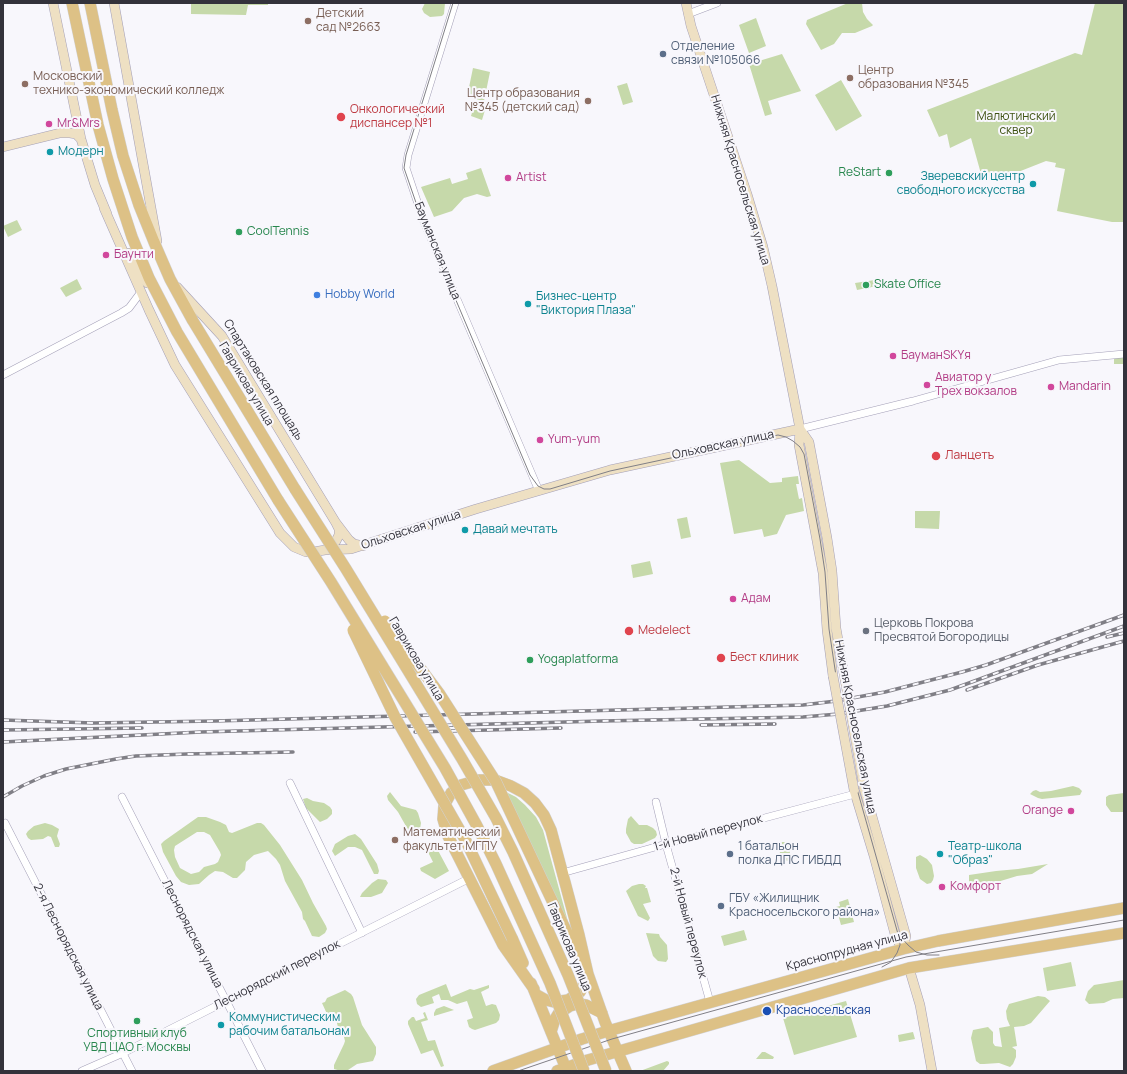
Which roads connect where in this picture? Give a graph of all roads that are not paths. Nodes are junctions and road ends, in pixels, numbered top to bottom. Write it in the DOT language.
graph roads {
  1 [pos="53,3"];
  2 [pos="72,3"];
  3 [pos="90,3"];
  4 [pos="114,3"];
  5 [pos="455,3"];
  6 [pos="686,3"];
  7 [pos="717,3"];
  8 [pos="688,14"];
  9 [pos="81,139"];
  10 [pos="3,147"];
  11 [pos="120,203"];
  12 [pos="104,208"];
  13 [pos="159,254"];
  14 [pos="132,258"];
  15 [pos="170,279"];
  16 [pos="139,288"];
  17 [pos="177,332"];
  18 [pos="1124,354"];
  19 [pos="3,375"];
  20 [pos="800,429"];
  21 [pos="539,491"];
  22 [pos="336,523"];
  23 [pos="363,546"];
  24 [pos="325,550"];
  25 [pos="346,570"];
  26 [pos="331,582"];
  27 [pos="290,782"];
  28 [pos="855,792"];
  29 [pos="122,797"];
  30 [pos="656,802"];
  31 [pos="5,823"];
  32 [pos="666,844"];
  33 [pos="562,873"];
  34 [pos="470,878"];
  35 [pos="1124,908"];
  36 [pos="362,933"];
  37 [pos="1124,933"];
  38 [pos="903,949"];
  39 [pos="909,968"];
  40 [pos="587,972"];
  41 [pos="536,992"];
  42 [pos="226,1001"];
  43 [pos="710,1002"];
  44 [pos="602,1013"];
  45 [pos="608,1031"];
  46 [pos="551,1032"];
  47 [pos="557,1048"];
  48 [pos="618,1051"];
  49 [pos="123,1053"];
  50 [pos="563,1070"];
  51 [pos="82,1071"];
  52 [pos="132,1071"];
  53 [pos="262,1071"];
  54 [pos="493,1071"];
  55 [pos="584,1071"];
  56 [pos="606,1071"];
  57 [pos="626,1071"];
  58 [pos="932,1071"];
  1 -- 9 [label="street"];
  2 -- 11 [label="main road"];
  3 -- 13 [label="main road, Спартаковская площадь"];
  4 -- 13 [label="street"];
  5 -- 21 [label="street, Бауманская улица"];
  6 -- 8 [label="street, Нижняя Красносельская улица"];
  7 -- 8 [label="street"];
  8 -- 20 [label="street, Нижняя Красносельская улица"];
  9 -- 10 [label="street"];
  9 -- 12 [label="street"];
  11 -- 14 [label="street"];
  11 -- 17 [label="main road"];
  12 -- 14 [label="street"];
  12 -- 16 [label="street"];
  13 -- 15 [label="main road, Спартаковская площадь"];
  14 -- 16 [label="street"];
  14 -- 17 [label="street"];
  15 -- 22 [label="street, Спартаковская площадь"];
  15 -- 25 [label="main road, Гаврикова улица, bridge"];
  16 -- 19 [label="street"];
  16 -- 24 [label="street"];
  17 -- 26 [label="main road, bridge"];
  18 -- 20 [label="street, Ольховская улица"];
  20 -- 21 [label="street, Ольховская улица"];
  20 -- 28 [label="street, Нижняя Красносельская улица, bridge"];
  20 -- 38 [label="street, Нижняя Красносельская улица, bridge"];
  21 -- 23 [label="street, Ольховская улица"];
  22 -- 23 [label="street, Спартаковская площадь"];
  22 -- 24 [label="street"];
  23 -- 24 [label="street, Ольховская улица"];
  25 -- 40 [label="main road, bridge"];
  25 -- 56 [label="main road, Гаврикова улица, bridge"];
  26 -- 41 [label="main road, bridge"];
  26 -- 55 [label="main road, bridge"];
  27 -- 36 [label="street"];
  28 -- 32 [label="street, 1-й Новый переулок"];
  28 -- 38 [label="street, Нижняя Красносельская улица"];
  29 -- 42 [label="street, Леснорядская улица"];
  30 -- 32 [label="street, 2-й Новый переулок"];
  31 -- 49 [label="street, 2-я Леснорядская улица"];
  32 -- 33 [label="street, 1-й Новый переулок"];
  32 -- 43 [label="street, 2-й Новый переулок"];
  33 -- 34 [label="main road"];
  33 -- 40 [label="main road"];
  34 -- 36 [label="street, Леснорядский переулок"];
  34 -- 41 [label="main road"];
  35 -- 38 [label="main road, Краснопрудная улица"];
  36 -- 42 [label="street, Леснорядский переулок"];
  37 -- 39 [label="main road"];
  38 -- 39 [label="main road"];
  38 -- 43 [label="main road, Краснопрудная улица"];
  39 -- 48 [label="main road"];
  39 -- 58 [label="street"];
  40 -- 41 [label="main road"];
  40 -- 44 [label="main road"];
  41 -- 46 [label="main road"];
  42 -- 49 [label="street, Леснорядский переулок"];
  42 -- 53 [label="street, Леснорядская улица"];
  43 -- 45 [label="main road, Краснопрудная улица"];
  44 -- 45 [label="main road"];
  44 -- 46 [label="main road"];
  45 -- 47 [label="main road, Краснопрудная улица"];
  45 -- 48 [label="main road"];
  46 -- 47 [label="main road"];
  47 -- 50 [label="main road"];
  47 -- 54 [label="main road, Краснопрудная улица"];
  48 -- 50 [label="main road"];
  48 -- 57 [label="main road"];
  49 -- 51 [label="street, Леснорядский переулок"];
  49 -- 52 [label="street, 2-я Леснорядская улица"];
}
